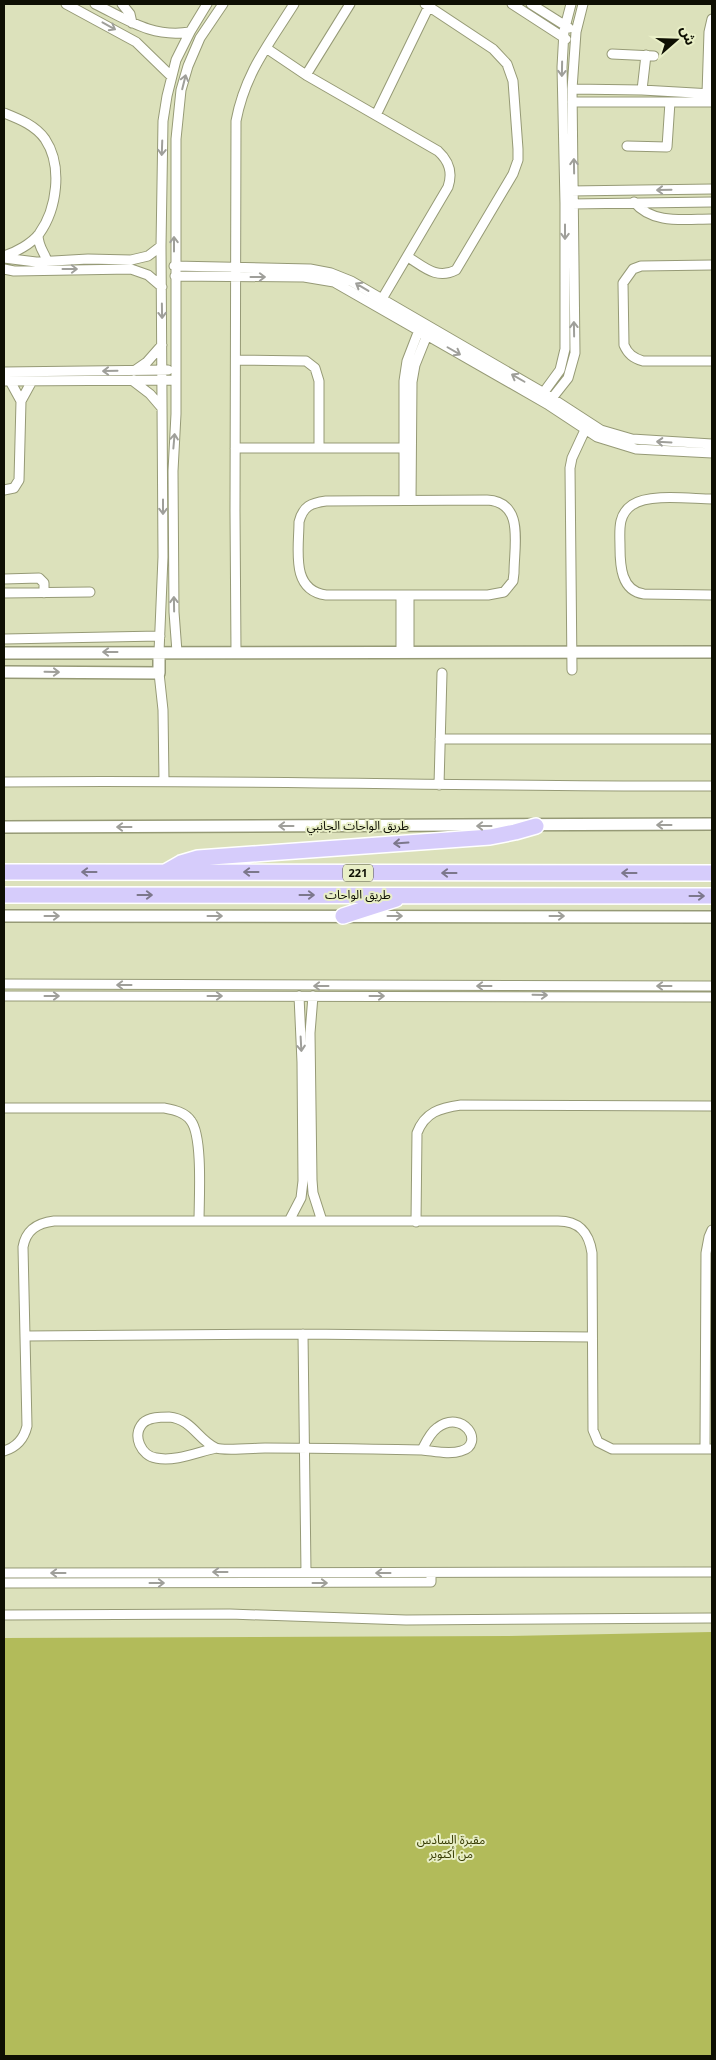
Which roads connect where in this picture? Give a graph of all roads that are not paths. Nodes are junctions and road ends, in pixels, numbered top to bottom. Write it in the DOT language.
graph roads {
  1 [pos="66,4"];
  2 [pos="95,4"];
  3 [pos="122,4"];
  4 [pos="207,4"];
  5 [pos="223,4"];
  6 [pos="294,4"];
  7 [pos="350,4"];
  8 [pos="428,4"];
  9 [pos="512,4"];
  10 [pos="530,4"];
  11 [pos="571,4"];
  12 [pos="583,4"];
  13 [pos="712,19"];
  14 [pos="132,23"];
  15 [pos="565,26"];
  16 [pos="190,32"];
  17 [pos="576,32"];
  18 [pos="564,37"];
  19 [pos="574,44"];
  20 [pos="266,48"];
  21 [pos="612,54"];
  22 [pos="306,75"];
  23 [pos="171,76"];
  24 [pos="572,89"];
  25 [pos="642,90"];
  26 [pos="711,97"];
  27 [pos="572,102"];
  28 [pos="670,102"];
  29 [pos="4,113"];
  30 [pos="376,115"];
  31 [pos="627,146"];
  32 [pos="712,189"];
  33 [pos="570,191"];
  34 [pos="634,202"];
  35 [pos="712,202"];
  36 [pos="570,204"];
  37 [pos="712,219"];
  38 [pos="38,235"];
  39 [pos="161,246"];
  40 [pos="4,257"];
  41 [pos="408,257"];
  42 [pos="48,265"];
  43 [pos="174,266"];
  44 [pos="712,266"];
  45 [pos="4,269"];
  46 [pos="236,272"];
  47 [pos="175,276"];
  48 [pos="162,286"];
  49 [pos="382,299"];
  50 [pos="423,333"];
  51 [pos="162,345"];
  52 [pos="570,349"];
  53 [pos="236,360"];
  54 [pos="712,361"];
  55 [pos="162,370"];
  56 [pos="176,370"];
  57 [pos="134,371"];
  58 [pos="7,377"];
  59 [pos="162,380"];
  60 [pos="176,380"];
  61 [pos="132,381"];
  62 [pos="32,382"];
  63 [pos="541,396"];
  64 [pos="408,400"];
  65 [pos="21,401"];
  66 [pos="550,401"];
  67 [pos="162,408"];
  68 [pos="585,430"];
  69 [pos="712,444"];
  70 [pos="235,448"];
  71 [pos="320,448"];
  72 [pos="403,448"];
  73 [pos="712,453"];
  74 [pos="4,490"];
  75 [pos="712,499"];
  76 [pos="407,500"];
  77 [pos="4,578"];
  78 [pos="90,592"];
  79 [pos="4,593"];
  80 [pos="44,593"];
  81 [pos="405,595"];
  82 [pos="712,595"];
  83 [pos="160,636"];
  84 [pos="4,639"];
  85 [pos="159,652"];
  86 [pos="177,652"];
  87 [pos="236,652"];
  88 [pos="405,652"];
  89 [pos="572,652"];
  90 [pos="712,652"];
  91 [pos="4,653"];
  92 [pos="572,670"];
  93 [pos="4,672"];
  94 [pos="160,673"];
  95 [pos="442,673"];
  96 [pos="440,739"];
  97 [pos="712,739"];
  98 [pos="164,781"];
  99 [pos="4,782"];
  100 [pos="439,785"];
  101 [pos="712,786"];
  102 [pos="712,824"];
  103 [pos="536,826"];
  104 [pos="4,827"];
  105 [pos="4,872"];
  106 [pos="165,872"];
  107 [pos="712,873"];
  108 [pos="4,895"];
  109 [pos="411,895"];
  110 [pos="712,896"];
  111 [pos="4,916"];
  112 [pos="343,916"];
  113 [pos="712,917"];
  114 [pos="4,984"];
  115 [pos="148,985"];
  116 [pos="712,986"];
  117 [pos="4,996"];
  118 [pos="148,996"];
  119 [pos="299,996"];
  120 [pos="313,996"];
  121 [pos="712,996"];
  122 [pos="712,1106"];
  123 [pos="4,1108"];
  124 [pos="199,1221"];
  125 [pos="288,1221"];
  126 [pos="322,1221"];
  127 [pos="416,1222"];
  128 [pos="712,1230"];
  129 [pos="303,1334"];
  130 [pos="26,1336"];
  131 [pos="592,1337"];
  132 [pos="216,1448"];
  133 [pos="304,1448"];
  134 [pos="708,1449"];
  135 [pos="422,1450"];
  136 [pos="4,1451"];
  137 [pos="306,1572"];
  138 [pos="712,1572"];
  139 [pos="4,1573"];
  140 [pos="134,1573"];
  141 [pos="431,1578"];
  142 [pos="4,1583"];
  143 [pos="134,1583"];
  144 [pos="4,1615"];
  145 [pos="712,1618"];
  1 -- 23 [label="street, one-way"];
  2 -- 14 [label="street"];
  3 -- 14 [label="street"];
  4 -- 16 [label="street"];
  43 -- 5 [label="street, one-way"];
  6 -- 20 [label="street"];
  7 -- 22 [label="street"];
  8 -- 30 [label="street"];
  8 -- 41 [label="street"];
  9 -- 18 [label="street"];
  10 -- 15 [label="street"];
  11 -- 15 [label="street"];
  12 -- 17 [label="street"];
  13 -- 26 [label="street"];
  14 -- 16 [label="street"];
  15 -- 17 [label="street"];
  15 -- 18 [label="street"];
  16 -- 23 [label="street"];
  17 -- 19 [label="street"];
  18 -- 19 [label="street"];
  18 -- 33 [label="street, one-way"];
  19 -- 24 [label="street"];
  20 -- 22 [label="street"];
  20 -- 46 [label="street"];
  21 -- 25 [label="street"];
  22 -- 30 [label="street"];
  23 -- 39 [label="street, one-way"];
  24 -- 25 [label="street"];
  24 -- 27 [label="street"];
  25 -- 26 [label="street"];
  26 -- 28 [label="street"];
  27 -- 28 [label="street"];
  33 -- 27 [label="street, one-way"];
  28 -- 31 [label="street"];
  29 -- 38 [label="street"];
  30 -- 41 [label="street"];
  32 -- 33 [label="street, one-way"];
  33 -- 36 [label="street"];
  34 -- 35 [label="street"];
  34 -- 36 [label="street"];
  34 -- 37 [label="street"];
  36 -- 52 [label="street"];
  38 -- 40 [label="street"];
  38 -- 42 [label="street"];
  39 -- 42 [label="street"];
  39 -- 48 [label="street"];
  40 -- 42 [label="street"];
  41 -- 49 [label="street"];
  42 -- 45 [label="street"];
  42 -- 48 [label="street, one-way"];
  43 -- 46 [label="street"];
  43 -- 47 [label="street"];
  44 -- 54 [label="street"];
  46 -- 47 [label="street"];
  49 -- 46 [label="street, one-way"];
  46 -- 50 [label="street, one-way"];
  46 -- 53 [label="street"];
  47 -- 56 [label="street"];
  48 -- 51 [label="street, one-way"];
  63 -- 49 [label="street, one-way"];
  50 -- 63 [label="street, one-way"];
  50 -- 64 [label="street"];
  51 -- 55 [label="street"];
  51 -- 57 [label="street"];
  52 -- 63 [label="street"];
  52 -- 66 [label="street"];
  53 -- 70 [label="street"];
  53 -- 71 [label="street"];
  55 -- 56 [label="street"];
  55 -- 57 [label="street"];
  55 -- 59 [label="street"];
  56 -- 60 [label="street"];
  57 -- 58 [label="street, one-way"];
  58 -- 62 [label="street"];
  58 -- 65 [label="street"];
  59 -- 60 [label="street"];
  59 -- 61 [label="street"];
  59 -- 67 [label="street"];
  86 -- 60 [label="street, one-way"];
  61 -- 62 [label="street"];
  61 -- 67 [label="street"];
  62 -- 65 [label="street"];
  63 -- 66 [label="street"];
  64 -- 72 [label="street"];
  64 -- 76 [label="street"];
  65 -- 74 [label="street"];
  66 -- 68 [label="street"];
  69 -- 66 [label="street, one-way"];
  67 -- 83 [label="street, one-way"];
  68 -- 73 [label="street"];
  68 -- 89 [label="street"];
  70 -- 71 [label="street"];
  70 -- 87 [label="street"];
  71 -- 72 [label="street"];
  72 -- 76 [label="street"];
  75 -- 82 [label="street"];
  76 -- 81 [label="street"];
  76 -- 81 [label="street"];
  77 -- 80 [label="street"];
  78 -- 80 [label="street"];
  79 -- 80 [label="street"];
  81 -- 88 [label="street"];
  83 -- 84 [label="street"];
  83 -- 85 [label="street"];
  85 -- 86 [label="street"];
  85 -- 91 [label="street, one-way"];
  85 -- 94 [label="street"];
  86 -- 87 [label="street"];
  87 -- 88 [label="street"];
  88 -- 89 [label="street"];
  89 -- 90 [label="street"];
  89 -- 92 [label="street"];
  93 -- 94 [label="street, one-way"];
  94 -- 98 [label="street"];
  95 -- 96 [label="street"];
  96 -- 97 [label="street"];
  96 -- 100 [label="street"];
  98 -- 99 [label="street"];
  98 -- 100 [label="street"];
  100 -- 101 [label="street"];
  102 -- 103 [label="street, طريق الواحات الجانبي, one-way"];
  103 -- 104 [label="street, طريق الواحات الجانبي, one-way"];
  103 -- 106 [label="highway, one-way"];
  106 -- 105 [label="highway, طريق الواحات / 221, one-way"];
  107 -- 106 [label="highway, طريق الواحات / 221, one-way"];
  108 -- 109 [label="highway, طريق الواحات / 221, one-way"];
  109 -- 110 [label="highway, طريق الواحات / 221, one-way"];
  109 -- 112 [label="highway"];
  111 -- 112 [label="street, one-way"];
  112 -- 113 [label="street, one-way"];
  115 -- 114 [label="street, one-way"];
  116 -- 115 [label="street, one-way"];
  115 -- 118 [label="street"];
  117 -- 118 [label="street, one-way"];
  118 -- 119 [label="street, one-way"];
  119 -- 120 [label="street"];
  119 -- 125 [label="street, one-way"];
  120 -- 121 [label="street, one-way"];
  120 -- 126 [label="street"];
  122 -- 127 [label="street"];
  123 -- 124 [label="street"];
  124 -- 125 [label="street"];
  124 -- 130 [label="street"];
  125 -- 126 [label="street"];
  126 -- 127 [label="street"];
  127 -- 131 [label="street"];
  128 -- 134 [label="street"];
  129 -- 130 [label="street"];
  129 -- 131 [label="street"];
  129 -- 133 [label="street"];
  130 -- 136 [label="street"];
  131 -- 134 [label="street"];
  132 -- 132 [label="street"];
  132 -- 133 [label="street"];
  133 -- 135 [label="street"];
  133 -- 137 [label="street"];
  135 -- 135 [label="street"];
  137 -- 140 [label="street, one-way"];
  141 -- 137 [label="street, one-way"];
  138 -- 141 [label="street"];
  140 -- 139 [label="street, one-way"];
  140 -- 143 [label="street"];
  143 -- 141 [label="street, one-way"];
  142 -- 143 [label="street"];
  144 -- 145 [label="street"];
}
